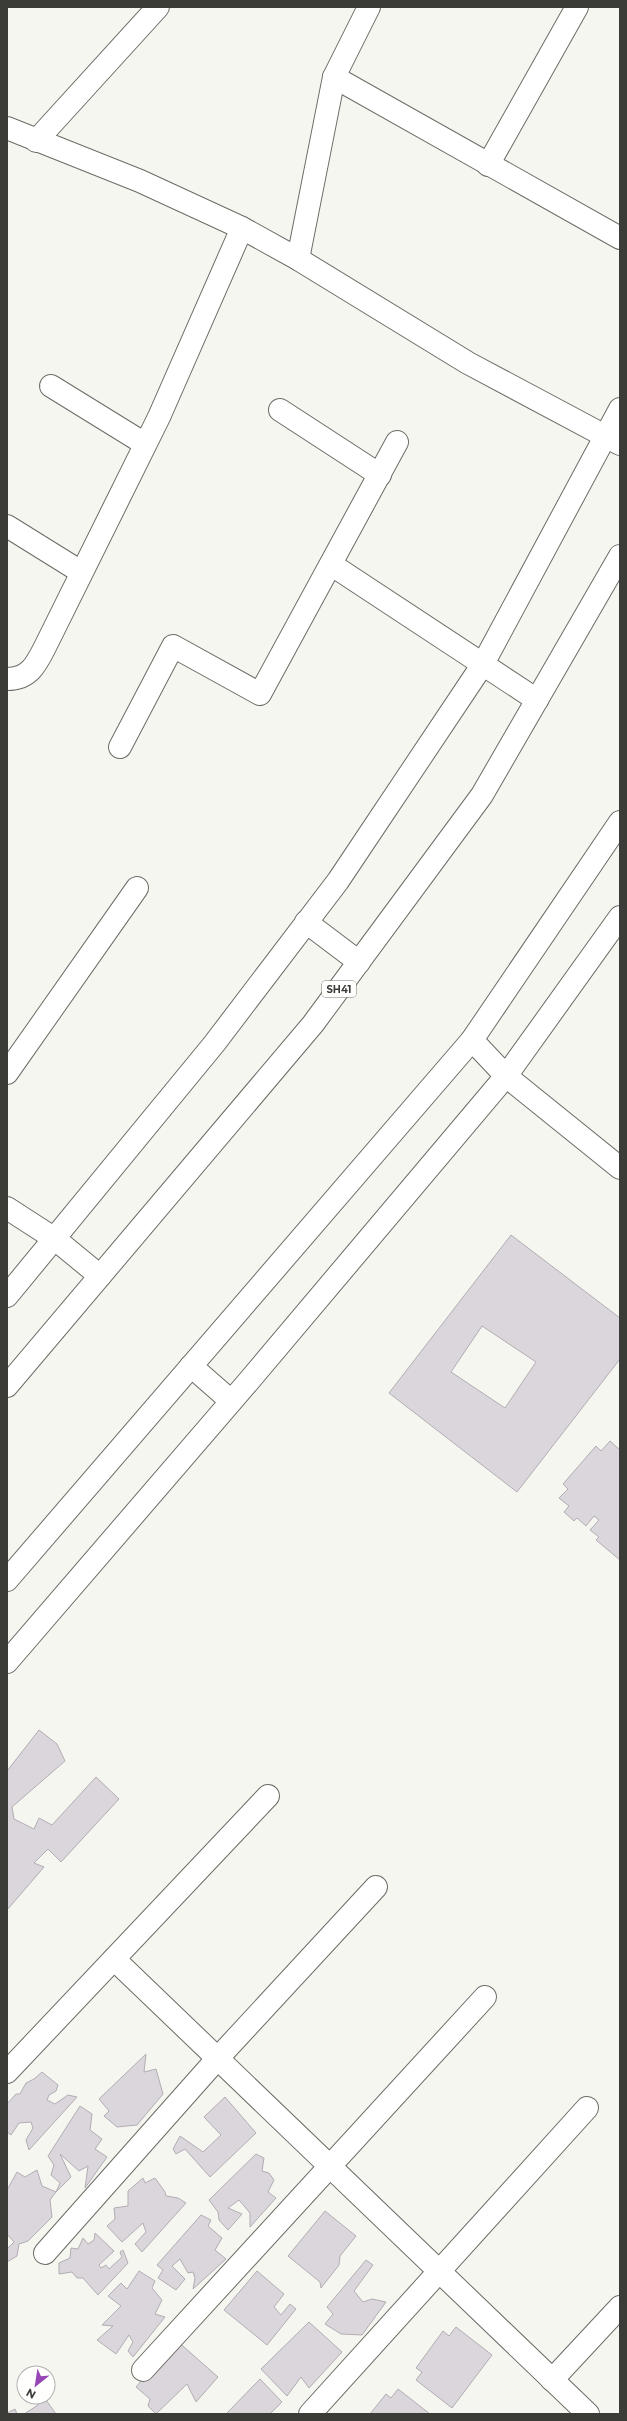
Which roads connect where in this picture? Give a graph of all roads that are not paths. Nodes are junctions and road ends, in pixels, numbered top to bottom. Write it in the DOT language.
graph roads {
  1 [pos="158,7"];
  2 [pos="369,7"];
  3 [pos="576,7"];
  4 [pos="334,77"];
  5 [pos="7,128"];
  6 [pos="36,141"];
  7 [pos="488,165"];
  8 [pos="242,228"];
  9 [pos="620,238"];
  10 [pos="298,259"];
  11 [pos="51,386"];
  12 [pos="620,409"];
  13 [pos="280,410"];
  14 [pos="613,440"];
  15 [pos="398,442"];
  16 [pos="145,444"];
  17 [pos="380,475"];
  18 [pos="7,526"];
  19 [pos="620,556"];
  20 [pos="332,565"];
  21 [pos="81,572"];
  22 [pos="483,664"];
  23 [pos="7,679"];
  24 [pos="536,700"];
  25 [pos="120,747"];
  26 [pos="620,822"];
  27 [pos="137,888"];
  28 [pos="620,917"];
  29 [pos="306,922"];
  30 [pos="359,962"];
  31 [pos="472,1040"];
  32 [pos="7,1073"];
  33 [pos="506,1076"];
  34 [pos="620,1168"];
  35 [pos="7,1208"];
  36 [pos="55,1239"];
  37 [pos="100,1276"];
  38 [pos="7,1296"];
  39 [pos="191,1366"];
  40 [pos="7,1386"];
  41 [pos="232,1402"];
  42 [pos="7,1580"];
  43 [pos="7,1662"];
  44 [pos="268,1796"];
  45 [pos="376,1888"];
  46 [pos="114,1959"];
  47 [pos="485,1997"];
  48 [pos="217,2059"];
  49 [pos="7,2072"];
  50 [pos="587,2108"];
  51 [pos="328,2166"];
  52 [pos="45,2253"];
  53 [pos="440,2272"];
  54 [pos="620,2307"];
  55 [pos="143,2370"];
  56 [pos="552,2380"];
  57 [pos="310,2414"];
  58 [pos="588,2414"];
  1 -- 6 [label="street"];
  2 -- 4 [label="street"];
  3 -- 7 [label="street"];
  4 -- 7 [label="street"];
  4 -- 10 [label="street"];
  5 -- 6 [label="street"];
  6 -- 8 [label="street"];
  7 -- 9 [label="street"];
  8 -- 10 [label="street"];
  8 -- 16 [label="street"];
  10 -- 14 [label="street"];
  11 -- 16 [label="street"];
  12 -- 14 [label="street"];
  13 -- 17 [label="street"];
  14 -- 22 [label="street"];
  15 -- 17 [label="street"];
  16 -- 21 [label="street"];
  17 -- 20 [label="street"];
  18 -- 21 [label="street"];
  19 -- 24 [label="street, SH41"];
  20 -- 22 [label="street"];
  20 -- 25 [label="street"];
  21 -- 23 [label="street"];
  22 -- 24 [label="street"];
  22 -- 29 [label="street"];
  24 -- 30 [label="street, SH41"];
  26 -- 31 [label="street"];
  27 -- 32 [label="street"];
  28 -- 33 [label="street"];
  29 -- 30 [label="street"];
  29 -- 36 [label="street"];
  30 -- 37 [label="street, SH41"];
  31 -- 33 [label="street"];
  31 -- 39 [label="street"];
  33 -- 34 [label="street"];
  33 -- 41 [label="street"];
  35 -- 36 [label="street"];
  36 -- 37 [label="street"];
  36 -- 38 [label="street"];
  37 -- 40 [label="street, SH41"];
  39 -- 41 [label="street"];
  39 -- 42 [label="street"];
  41 -- 43 [label="street"];
  44 -- 46 [label="street"];
  45 -- 48 [label="street"];
  46 -- 48 [label="street"];
  46 -- 49 [label="street"];
  47 -- 51 [label="street"];
  48 -- 51 [label="street"];
  48 -- 52 [label="street"];
  50 -- 53 [label="street"];
  51 -- 53 [label="street"];
  51 -- 55 [label="street"];
  53 -- 56 [label="street"];
  53 -- 57 [label="street"];
  54 -- 56 [label="street"];
  56 -- 58 [label="street"];
}
